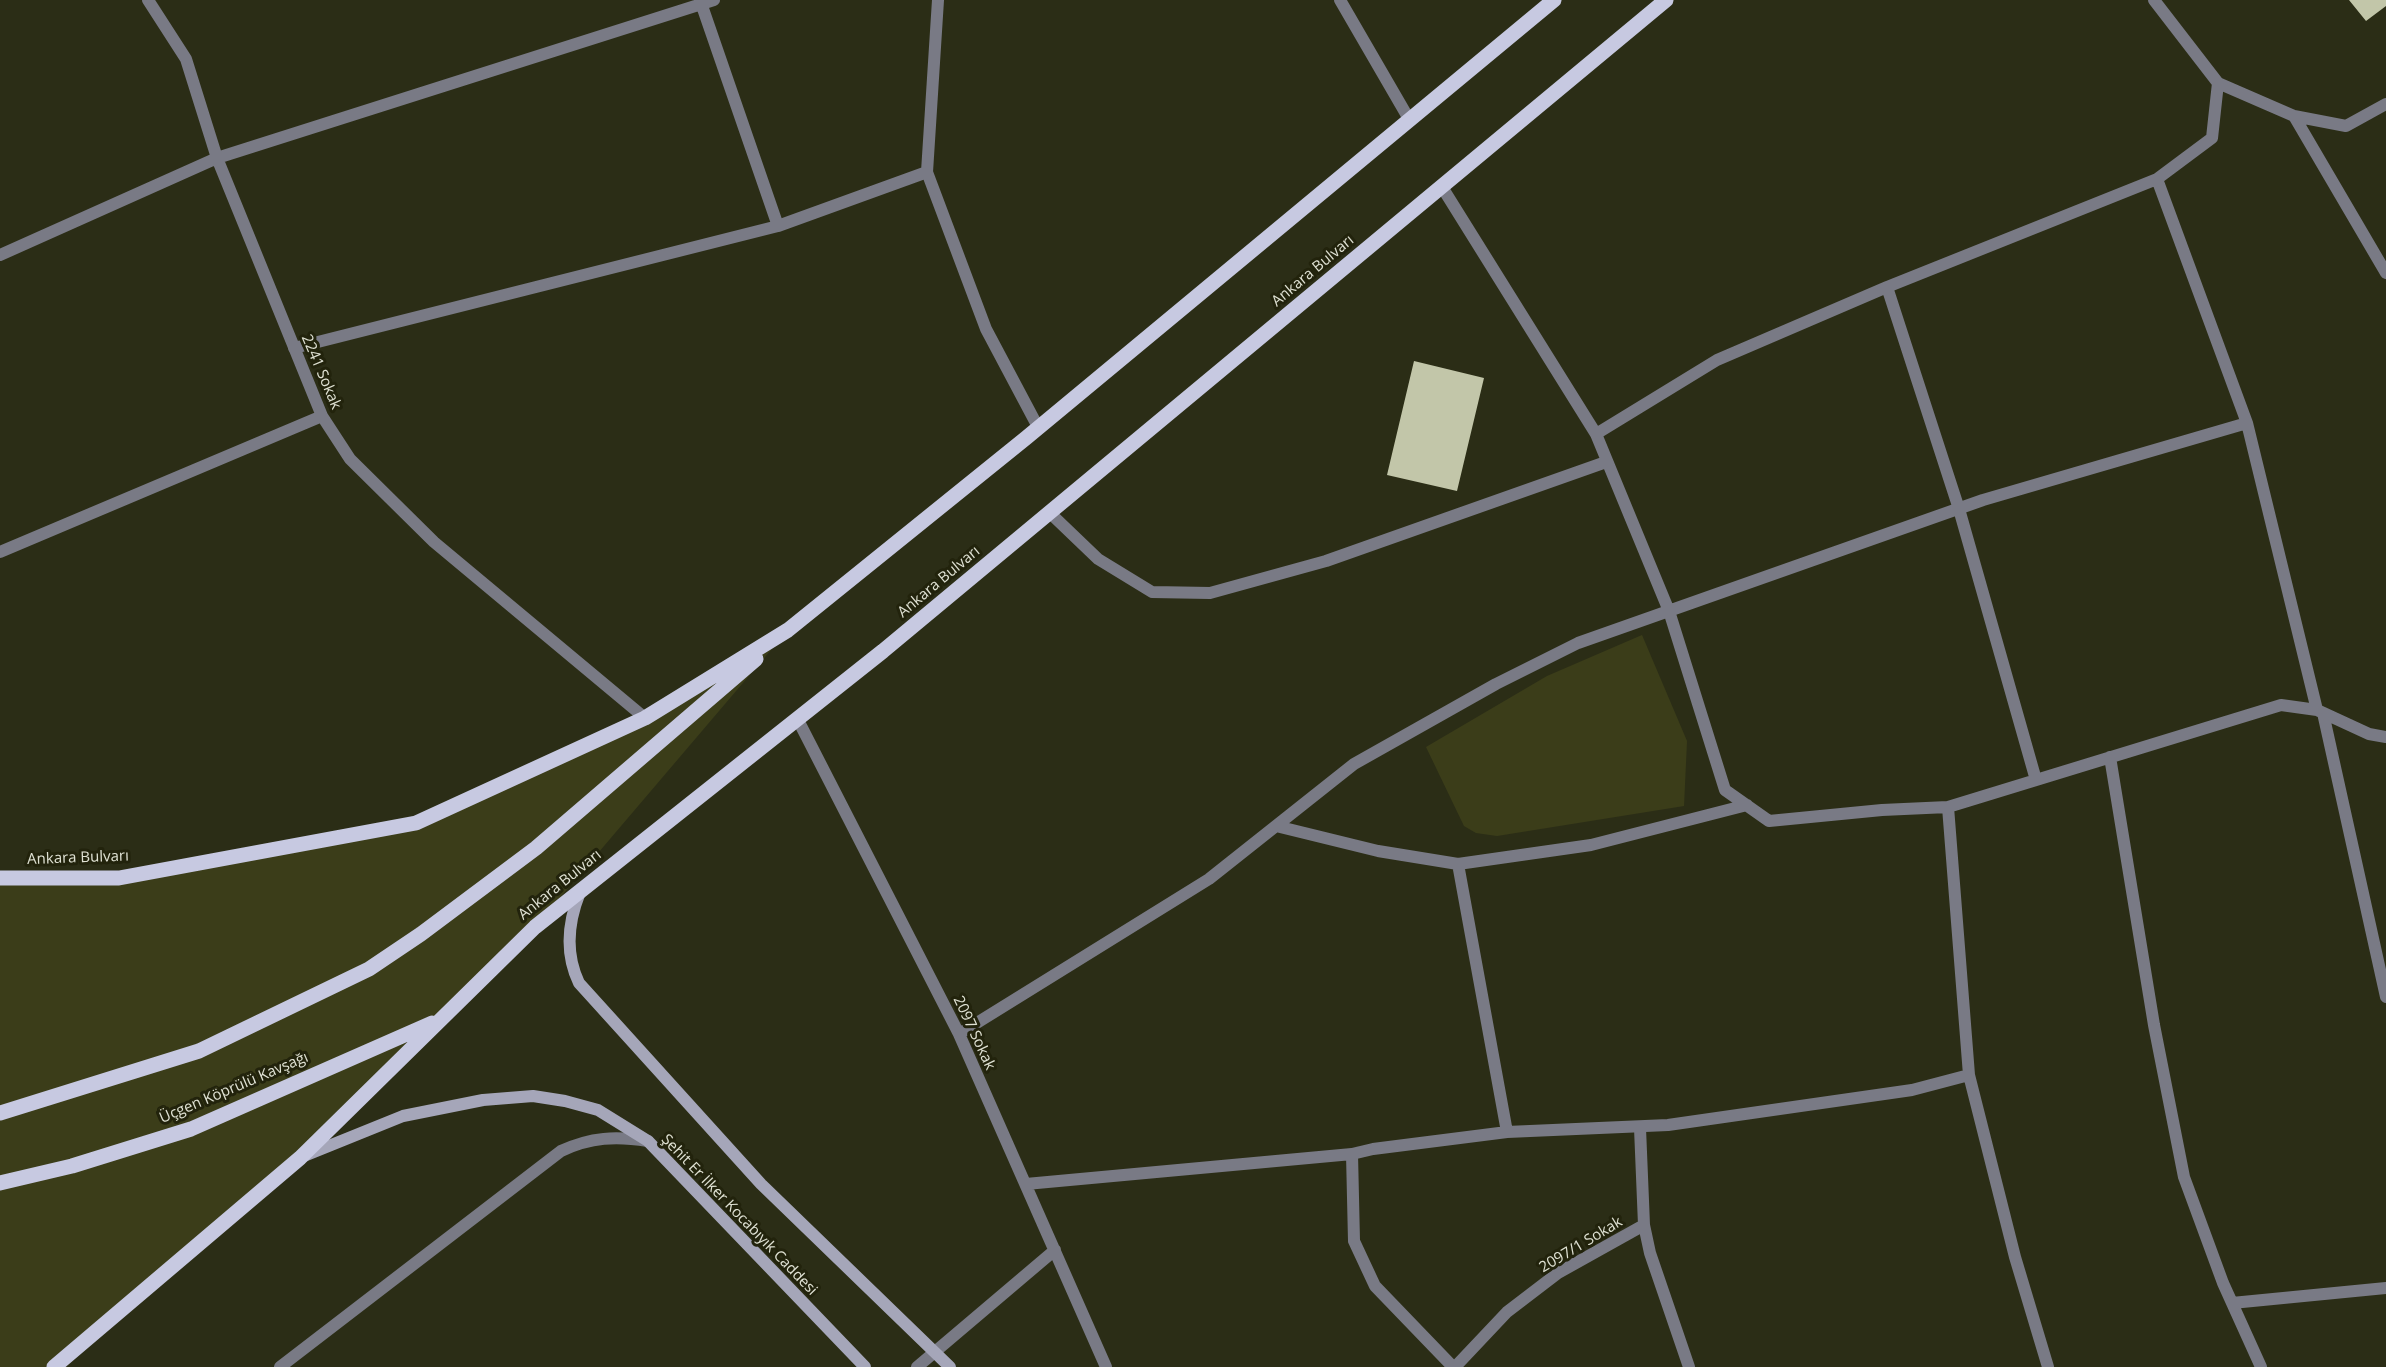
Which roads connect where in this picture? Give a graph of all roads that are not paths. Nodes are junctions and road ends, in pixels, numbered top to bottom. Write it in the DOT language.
graph roads {
  1 [pos="148,0"];
  2 [pos="938,0"];
  3 [pos="1340,0"];
  4 [pos="1554,0"];
  5 [pos="1666,0"];
  6 [pos="2154,0"];
  7 [pos="705,1"];
  8 [pos="2218,83"];
  9 [pos="2386,104"];
  10 [pos="2294,116"];
  11 [pos="1409,119"];
  12 [pos="217,158"];
  13 [pos="927,172"];
  14 [pos="2157,179"];
  15 [pos="1442,187"];
  16 [pos="778,226"];
  17 [pos="0,255"];
  18 [pos="2386,273"];
  19 [pos="1887,287"];
  20 [pos="294,348"];
  21 [pos="322,416"];
  22 [pos="2247,423"];
  23 [pos="1038,428"];
  24 [pos="1596,434"];
  25 [pos="1606,462"];
  26 [pos="1959,509"];
  27 [pos="1050,513"];
  28 [pos="0,552"];
  29 [pos="1669,611"];
  30 [pos="788,630"];
  31 [pos="2320,712"];
  32 [pos="645,718"];
  33 [pos="798,720"];
  34 [pos="2386,737"];
  35 [pos="2110,757"];
  36 [pos="2036,780"];
  37 [pos="1747,805"];
  38 [pos="1948,807"];
  39 [pos="1276,826"];
  40 [pos="1458,864"];
  41 [pos="0,878"];
  42 [pos="581,891"];
  43 [pos="2386,996"];
  44 [pos="441,1019"];
  45 [pos="959,1034"];
  46 [pos="1969,1075"];
  47 [pos="0,1113"];
  48 [pos="1640,1128"];
  49 [pos="1506,1132"];
  50 [pos="648,1141"];
  51 [pos="1352,1154"];
  52 [pos="300,1158"];
  53 [pos="0,1183"];
  54 [pos="1026,1184"];
  55 [pos="1644,1225"];
  56 [pos="1055,1250"];
  57 [pos="2386,1288"];
  58 [pos="2232,1303"];
  59 [pos="935,1352"];
  60 [pos="54,1367"];
  61 [pos="280,1367"];
  62 [pos="865,1367"];
  63 [pos="917,1367"];
  64 [pos="950,1367"];
  65 [pos="1106,1367"];
  66 [pos="1454,1367"];
  67 [pos="1689,1367"];
  68 [pos="2049,1367"];
  69 [pos="2261,1367"];
  1 -- 12 [label="street, 2241 Sokak"];
  2 -- 13 [label="street"];
  3 -- 11 [label="street"];
  4 -- 11 [label="main road, Ankara Bulvarı"];
  5 -- 15 [label="main road, Ankara Bulvarı"];
  6 -- 8 [label="street"];
  7 -- 12 [label="street"];
  7 -- 16 [label="street"];
  8 -- 10 [label="street"];
  8 -- 14 [label="street"];
  9 -- 10 [label="street"];
  10 -- 18 [label="street"];
  11 -- 23 [label="main road, Ankara Bulvarı"];
  12 -- 17 [label="street"];
  12 -- 20 [label="street, 2241 Sokak"];
  13 -- 16 [label="street"];
  13 -- 23 [label="street"];
  14 -- 19 [label="street"];
  14 -- 22 [label="street"];
  15 -- 24 [label="street"];
  15 -- 27 [label="main road, Ankara Bulvarı"];
  16 -- 20 [label="street"];
  19 -- 24 [label="street"];
  19 -- 26 [label="street"];
  20 -- 21 [label="street, 2241 Sokak"];
  21 -- 28 [label="street"];
  21 -- 32 [label="street, 2241 Sokak"];
  22 -- 26 [label="street"];
  22 -- 31 [label="street"];
  23 -- 30 [label="main road, Ankara Bulvarı"];
  24 -- 25 [label="street"];
  25 -- 27 [label="street"];
  25 -- 29 [label="street"];
  26 -- 29 [label="street"];
  26 -- 36 [label="street"];
  27 -- 33 [label="main road, Ankara Bulvarı"];
  29 -- 37 [label="street"];
  29 -- 39 [label="street"];
  30 -- 32 [label="main road, Ankara Bulvarı"];
  30 -- 47 [label="main road, Ankara Bulvarı"];
  31 -- 34 [label="street"];
  31 -- 35 [label="street"];
  31 -- 43 [label="street"];
  32 -- 41 [label="main road, Ankara Bulvarı"];
  33 -- 42 [label="main road, Ankara Bulvarı"];
  33 -- 45 [label="street, 2097 Sokak"];
  35 -- 36 [label="street"];
  35 -- 58 [label="street"];
  36 -- 38 [label="street"];
  37 -- 38 [label="street"];
  37 -- 40 [label="street"];
  38 -- 46 [label="street"];
  39 -- 40 [label="street"];
  39 -- 45 [label="street"];
  40 -- 49 [label="street"];
  42 -- 44 [label="main road, Ankara Bulvarı"];
  42 -- 59 [label="main road"];
  44 -- 52 [label="main road, Ankara Bulvarı"];
  44 -- 53 [label="main road, Üçgen Köprülü Kavşağı"];
  45 -- 54 [label="street, 2097 Sokak"];
  46 -- 48 [label="street"];
  46 -- 68 [label="street"];
  48 -- 49 [label="street"];
  48 -- 55 [label="street"];
  49 -- 51 [label="street"];
  50 -- 52 [label="main road, Şehit Er İlker Kocabıyık Caddesi"];
  50 -- 61 [label="street"];
  50 -- 62 [label="main road, Şehit Er İlker Kocabıyık Caddesi"];
  51 -- 54 [label="street"];
  51 -- 66 [label="street"];
  52 -- 60 [label="main road, Ankara Bulvarı"];
  54 -- 56 [label="street, 2097 Sokak"];
  55 -- 66 [label="street, 2097/1 Sokak"];
  55 -- 67 [label="street"];
  56 -- 59 [label="street"];
  56 -- 65 [label="street, 2097 Sokak"];
  57 -- 58 [label="street"];
  58 -- 69 [label="street"];
  59 -- 63 [label="street"];
  59 -- 64 [label="main road"];
}
